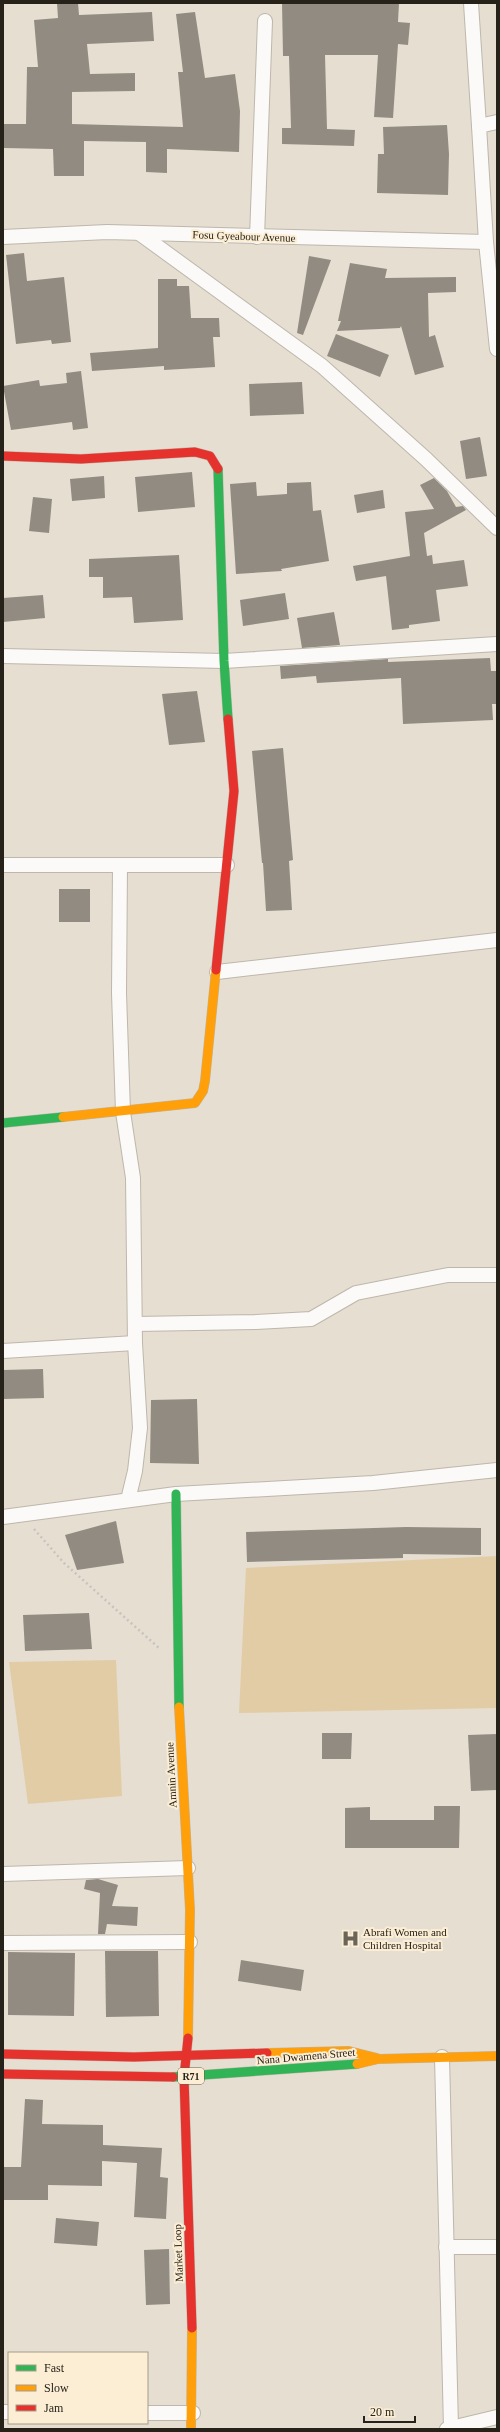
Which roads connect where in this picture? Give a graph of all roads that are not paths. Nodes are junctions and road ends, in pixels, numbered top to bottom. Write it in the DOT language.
graph roads {
  1 [pos="471,3"];
  2 [pos="265,21"];
  3 [pos="497,122"];
  4 [pos="479,126"];
  5 [pos="139,233"];
  6 [pos="3,236"];
  7 [pos="257,237"];
  8 [pos="486,242"];
  9 [pos="497,349"];
  10 [pos="3,456"];
  11 [pos="497,528"];
  12 [pos="497,644"];
  13 [pos="3,656"];
  14 [pos="224,661"];
  15 [pos="3,865"];
  16 [pos="227,865"];
  17 [pos="120,866"];
  18 [pos="497,940"];
  19 [pos="217,972"];
  20 [pos="123,1112"];
  21 [pos="3,1123"];
  22 [pos="497,1275"];
  23 [pos="135,1324"];
  24 [pos="135,1343"];
  25 [pos="3,1351"];
  26 [pos="497,1470"];
  27 [pos="176,1494"];
  28 [pos="128,1500"];
  29 [pos="3,1517"];
  30 [pos="188,1868"];
  31 [pos="3,1874"];
  32 [pos="190,1942"];
  33 [pos="3,1943"];
  34 [pos="3,2054"];
  35 [pos="187,2054"];
  36 [pos="497,2056"];
  37 [pos="442,2057"];
  38 [pos="378,2058"];
  39 [pos="3,2074"];
  40 [pos="184,2077"];
  41 [pos="446,2247"];
  42 [pos="497,2247"];
  43 [pos="148,2413"];
  44 [pos="193,2413"];
  45 [pos="497,2417"];
  46 [pos="449,2428"];
  47 [pos="191,2429"];
  1 -- 4 [label="street"];
  2 -- 7 [label="street"];
  3 -- 4 [label="street"];
  4 -- 8 [label="street"];
  5 -- 6 [label="street, Fosu Gyeabour Avenue"];
  5 -- 7 [label="street, Fosu Gyeabour Avenue"];
  5 -- 11 [label="street"];
  7 -- 8 [label="street, Fosu Gyeabour Avenue"];
  8 -- 9 [label="street"];
  10 -- 14 [label="street"];
  12 -- 14 [label="street"];
  13 -- 14 [label="street"];
  14 -- 16 [label="street"];
  15 -- 17 [label="street"];
  16 -- 17 [label="street"];
  16 -- 19 [label="street"];
  17 -- 20 [label="street"];
  18 -- 19 [label="street"];
  19 -- 20 [label="street"];
  20 -- 21 [label="street"];
  20 -- 23 [label="street"];
  22 -- 23 [label="street"];
  23 -- 24 [label="street"];
  24 -- 25 [label="street"];
  24 -- 28 [label="street"];
  26 -- 27 [label="street"];
  27 -- 28 [label="street"];
  27 -- 30 [label="street, Amnin Avenue"];
  28 -- 29 [label="street"];
  30 -- 31 [label="street"];
  30 -- 32 [label="street, Amnin Avenue"];
  32 -- 33 [label="street"];
  32 -- 35 [label="street, Amnin Avenue"];
  34 -- 35 [label="street, Nana Dwamena Street / R71"];
  35 -- 38 [label="street, Nana Dwamena Street / R71"];
  35 -- 40 [label="street, Market Loop"];
  36 -- 37 [label="street, R71"];
  37 -- 38 [label="street, R71"];
  37 -- 41 [label="street"];
  38 -- 40 [label="street, Nana Dwamena Street / R71"];
  39 -- 40 [label="street, Nana Dwamena Street / R71"];
  40 -- 44 [label="street, Market Loop"];
  41 -- 42 [label="street"];
  41 -- 46 [label="street"];
  43 -- 44 [label="street"];
  44 -- 47 [label="street, Market Loop"];
  45 -- 46 [label="street"];
}
